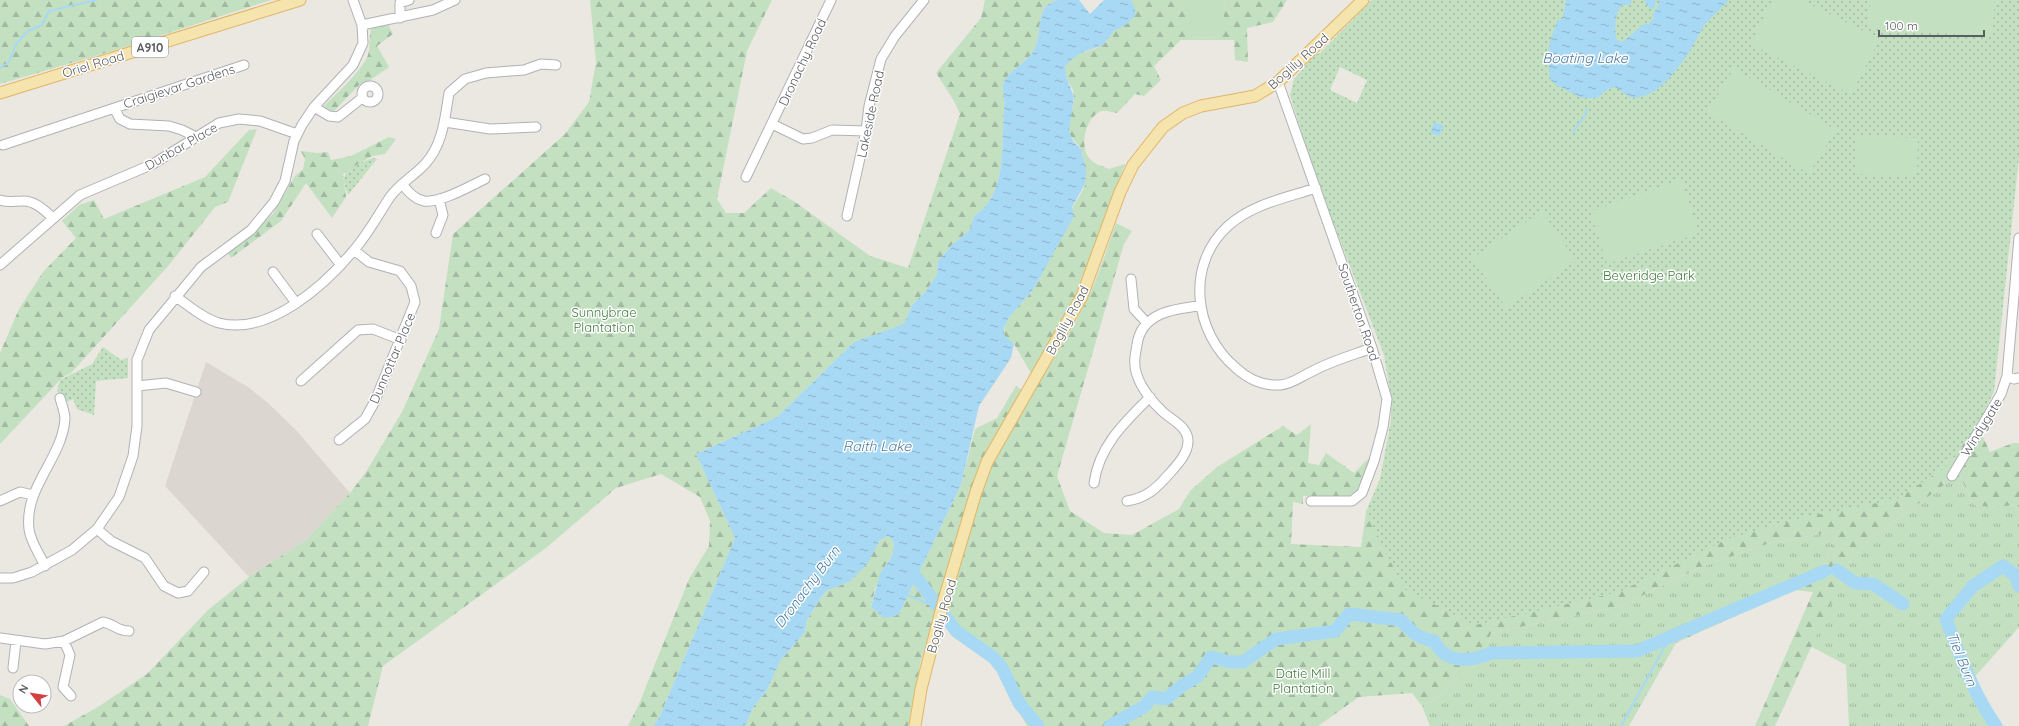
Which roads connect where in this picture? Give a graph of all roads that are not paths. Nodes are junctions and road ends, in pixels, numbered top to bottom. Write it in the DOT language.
graph roads {
  1 [pos="300,0"];
  2 [pos="353,0"];
  3 [pos="409,0"];
  4 [pos="455,0"];
  5 [pos="831,0"];
  6 [pos="924,0"];
  7 [pos="1363,0"];
  8 [pos="400,18"];
  9 [pos="362,25"];
  10 [pos="244,65"];
  11 [pos="556,65"];
  12 [pos="1278,82"];
  13 [pos="0,93"];
  14 [pos="362,98"];
  15 [pos="314,107"];
  16 [pos="114,108"];
  17 [pos="445,122"];
  18 [pos="772,124"];
  19 [pos="536,126"];
  20 [pos="866,131"];
  21 [pos="297,134"];
  22 [pos="196,137"];
  23 [pos="3,144"];
  24 [pos="746,177"];
  25 [pos="485,179"];
  26 [pos="402,184"];
  27 [pos="1316,188"];
  28 [pos="440,199"];
  29 [pos="0,200"];
  30 [pos="847,216"];
  31 [pos="52,217"];
  32 [pos="436,233"];
  33 [pos="317,234"];
  34 [pos="2019,238"];
  35 [pos="354,250"];
  36 [pos="340,264"];
  37 [pos="0,265"];
  38 [pos="273,272"];
  39 [pos="1131,279"];
  40 [pos="175,296"];
  41 [pos="296,303"];
  42 [pos="1200,306"];
  43 [pos="1146,322"];
  44 [pos="401,340"];
  45 [pos="1372,348"];
  46 [pos="2007,376"];
  47 [pos="2019,378"];
  48 [pos="301,381"];
  49 [pos="137,386"];
  50 [pos="196,392"];
  51 [pos="1150,397"];
  52 [pos="60,398"];
  53 [pos="339,440"];
  54 [pos="1952,476"];
  55 [pos="1094,483"];
  56 [pos="33,495"];
  57 [pos="0,501"];
  58 [pos="1127,501"];
  59 [pos="1311,501"];
  60 [pos="96,529"];
  61 [pos="44,566"];
  62 [pos="204,572"];
  63 [pos="0,578"];
  64 [pos="0,638"];
  65 [pos="16,641"];
  66 [pos="64,641"];
  67 [pos="118,641"];
  68 [pos="13,668"];
  69 [pos="71,696"];
  70 [pos="915,726"];
  1 -- 13 [label="main road, Oriel Road / A910"];
  2 -- 9 [label="street"];
  3 -- 8 [label="street"];
  4 -- 8 [label="street"];
  5 -- 18 [label="street, Dronachy Road"];
  6 -- 20 [label="street, Lakeside Road"];
  7 -- 12 [label="main road, Boglily Road"];
  8 -- 9 [label="street"];
  9 -- 15 [label="street"];
  10 -- 16 [label="street, Craigievar Gardens"];
  11 -- 17 [label="street"];
  12 -- 27 [label="street, Southerton Road"];
  12 -- 70 [label="main road, Boglily Road"];
  14 -- 15 [label="street"];
  15 -- 21 [label="street"];
  16 -- 22 [label="street, Craigievar Gardens"];
  16 -- 23 [label="street, Craigievar Gardens"];
  17 -- 19 [label="street"];
  17 -- 26 [label="street"];
  18 -- 20 [label="street"];
  18 -- 24 [label="street, Dronachy Road"];
  20 -- 30 [label="street, Lakeside Road"];
  21 -- 22 [label="street, Dunbar Place"];
  21 -- 40 [label="street"];
  22 -- 31 [label="street, Dunbar Place"];
  25 -- 28 [label="street"];
  26 -- 28 [label="street"];
  26 -- 35 [label="street"];
  27 -- 42 [label="street"];
  27 -- 45 [label="street, Southerton Road"];
  28 -- 32 [label="street"];
  29 -- 31 [label="street"];
  31 -- 37 [label="street, Dunbar Place"];
  33 -- 36 [label="street"];
  34 -- 46 [label="street, Windygate"];
  35 -- 36 [label="street"];
  35 -- 44 [label="street, Dunnottar Place"];
  36 -- 41 [label="street"];
  38 -- 41 [label="street"];
  39 -- 43 [label="street"];
  40 -- 41 [label="street"];
  40 -- 49 [label="street"];
  42 -- 43 [label="street"];
  42 -- 45 [label="street"];
  43 -- 51 [label="street"];
  44 -- 48 [label="street"];
  44 -- 53 [label="street, Dunnottar Place"];
  45 -- 59 [label="street, Southerton Road"];
  46 -- 47 [label="street"];
  46 -- 54 [label="street, Windygate"];
  49 -- 50 [label="street"];
  49 -- 60 [label="street"];
  51 -- 55 [label="street"];
  51 -- 58 [label="street"];
  52 -- 56 [label="street"];
  56 -- 57 [label="street"];
  56 -- 61 [label="street"];
  60 -- 61 [label="street"];
  60 -- 62 [label="street"];
  61 -- 63 [label="street"];
  64 -- 65 [label="street"];
  65 -- 66 [label="street"];
  65 -- 68 [label="street"];
  66 -- 67 [label="street"];
  66 -- 69 [label="street"];
}
